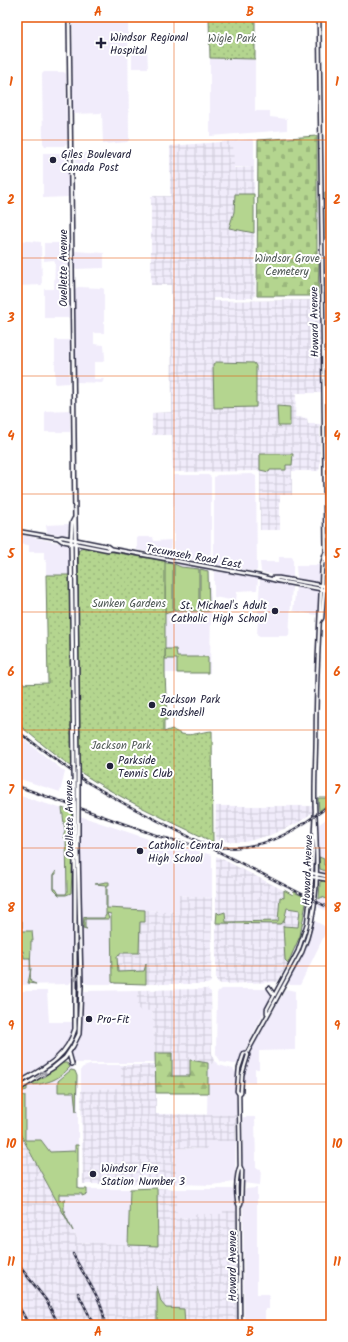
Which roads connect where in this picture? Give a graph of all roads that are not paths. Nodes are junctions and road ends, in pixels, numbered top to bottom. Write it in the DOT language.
graph roads {
  1 [pos="69,17"];
  2 [pos="319,17"];
  3 [pos="74,519"];
  4 [pos="17,530"];
  5 [pos="72,540"];
  6 [pos="76,541"];
  7 [pos="325,554"];
  8 [pos="321,587"];
  9 [pos="331,587"];
  10 [pos="325,588"];
  11 [pos="331,591"];
  12 [pos="320,621"];
  13 [pos="76,706"];
  14 [pos="315,812"];
  15 [pos="77,849"];
  16 [pos="312,873"];
  17 [pos="317,875"];
  18 [pos="312,877"];
  19 [pos="331,878"];
  20 [pos="269,988"];
  21 [pos="274,995"];
  22 [pos="267,1013"];
  23 [pos="69,1053"];
  24 [pos="72,1064"];
  25 [pos="17,1084"];
  26 [pos="17,1090"];
  27 [pos="240,1325"];
  1 -- 3 [label="main road, Ouellette Avenue"];
  2 -- 7 [label="main road, Howard Avenue"];
  3 -- 5 [label="main road, Ouellette Avenue"];
  3 -- 6 [label="main road, Ouellette Avenue"];
  4 -- 5 [label="main road, Tecumseh Road East"];
  5 -- 6 [label="main road, Tecumseh Road East"];
  5 -- 13 [label="main road, Ouellette Avenue"];
  6 -- 8 [label="main road, Tecumseh Road East"];
  6 -- 13 [label="main road, Ouellette Avenue"];
  7 -- 8 [label="main road, Howard Avenue"];
  7 -- 10 [label="main road, Howard Avenue"];
  8 -- 10 [label="main road, Tecumseh Road East"];
  8 -- 12 [label="main road, Howard Avenue"];
  9 -- 10 [label="main road, Tecumseh Road East"];
  10 -- 11 [label="main road, Tecumseh Road East"];
  10 -- 12 [label="main road, Howard Avenue"];
  12 -- 14 [label="main road, Howard Avenue"];
  13 -- 15 [label="main road, Ouellette Avenue, bridge"];
  14 -- 16 [label="main road, Howard Avenue"];
  14 -- 17 [label="main road, Howard Avenue"];
  15 -- 23 [label="main road, Ouellette Avenue"];
  15 -- 25 [label="main road, Ouellette Avenue, one-way"];
  16 -- 17 [label="main road"];
  16 -- 18 [label="main road, Howard Avenue"];
  17 -- 18 [label="main road"];
  17 -- 19 [label="main road"];
  17 -- 22 [label="main road, Howard Avenue"];
  18 -- 21 [label="main road, Howard Avenue"];
  20 -- 21 [label="main road"];
  21 -- 22 [label="main road, Howard Avenue"];
  22 -- 27 [label="main road, Howard Avenue"];
  23 -- 24 [label="main road"];
  26 -- 23 [label="main road, Ouellette Avenue, one-way"];
}
